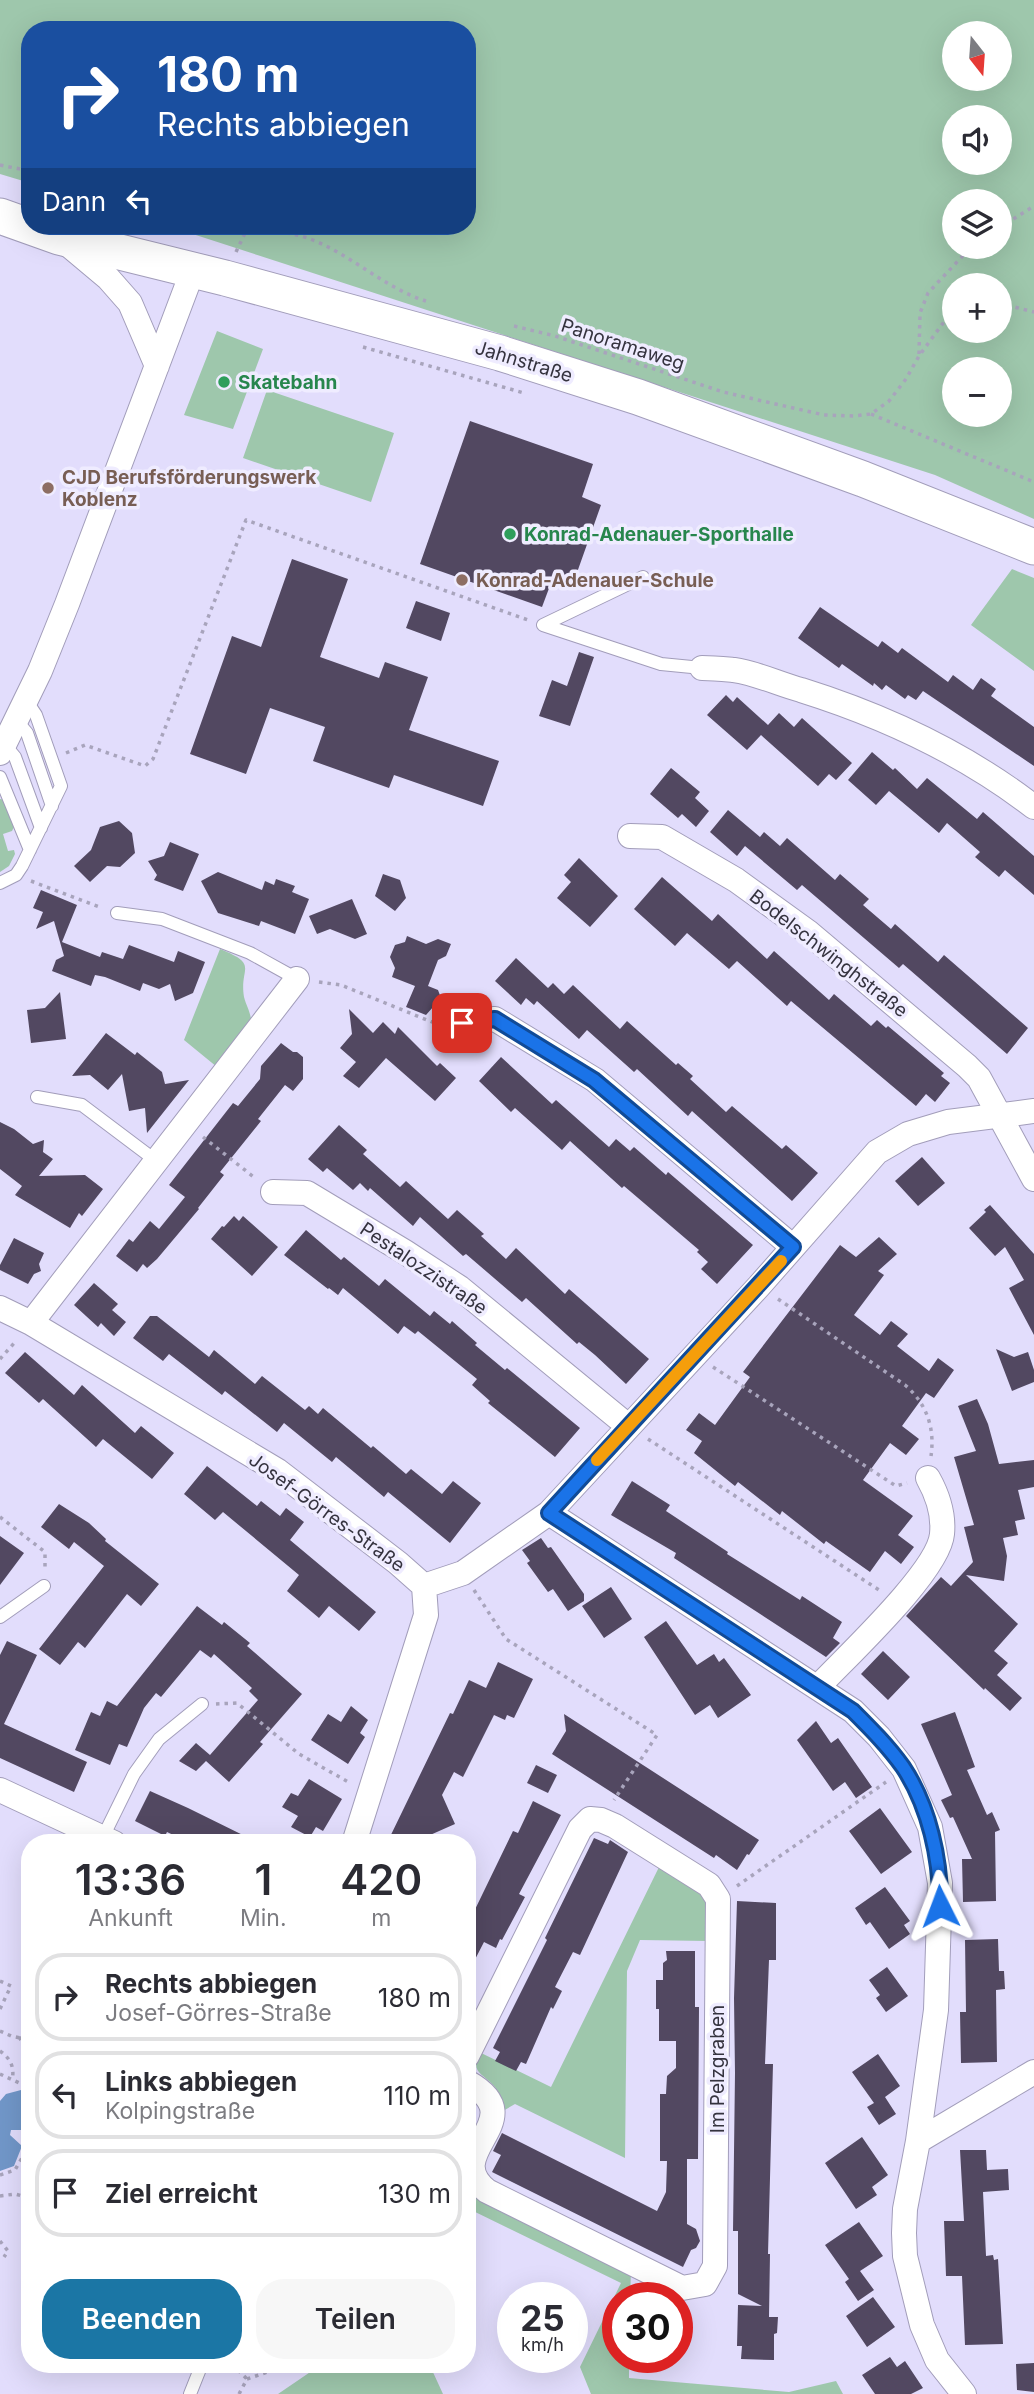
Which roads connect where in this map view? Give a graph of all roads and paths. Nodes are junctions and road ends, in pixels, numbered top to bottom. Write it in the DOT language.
graph roads {
  1 [pos="0,164"];
  2 [pos="21,169"];
  3 [pos="1034,206"];
  4 [pos="0,216"];
  5 [pos="1012,220"];
  6 [pos="21,223"];
  7 [pos="53,235"];
  8 [pos="293,235"];
  9 [pos="59,237"];
  10 [pos="960,259"];
  11 [pos="192,270"];
  12 [pos="434,304"];
  13 [pos="1012,306"];
  14 [pos="1034,312"];
  15 [pos="506,323"];
  16 [pos="942,324"];
  17 [pos="359,346"];
  18 [pos="919,356"];
  19 [pos="157,366"];
  20 [pos="532,395"];
  21 [pos="871,414"];
  22 [pos="1034,482"];
  23 [pos="1034,547"];
  24 [pos="643,577"];
  25 [pos="543,625"];
  26 [pos="702,668"];
  27 [pos="21,710"];
  28 [pos="2,749"];
  29 [pos="63,754"];
  30 [pos="0,776"];
  31 [pos="52,806"];
  32 [pos="1034,807"];
  33 [pos="41,828"];
  34 [pos="630,836"];
  35 [pos="30,850"];
  36 [pos="16,875"];
  37 [pos="0,883"];
  38 [pos="117,913"];
  39 [pos="297,979"];
  40 [pos="462,1023"];
  41 [pos="37,1097"];
  42 [pos="1034,1111"];
  43 [pos="997,1114"];
  44 [pos="185,1122"];
  45 [pos="155,1160"];
  46 [pos="1034,1179"];
  47 [pos="273,1192"];
  48 [pos="793,1247"];
  49 [pos="759,1286"];
  50 [pos="0,1308"];
  51 [pos="31,1324"];
  52 [pos="695,1355"];
  53 [pos="628,1426"];
  54 [pos="928,1478"];
  55 [pos="549,1513"];
  56 [pos="0,1517"];
  57 [pos="463,1573"];
  58 [pos="44,1586"];
  59 [pos="424,1586"];
  60 [pos="898,1602"];
  61 [pos="0,1618"];
  62 [pos="818,1687"];
  63 [pos="202,1704"];
  64 [pos="904,1769"];
  65 [pos="0,1790"];
  66 [pos="370,1795"];
  67 [pos="601,1819"];
  68 [pos="95,1834"];
  69 [pos="110,1834"];
  70 [pos="357,1834"];
  71 [pos="718,1899"];
  72 [pos="0,1981"];
  73 [pos="0,2009"];
  74 [pos="0,2031"];
  75 [pos="19,2038"];
  76 [pos="476,2038"];
  77 [pos="21,2041"];
  78 [pos="0,2050"];
  79 [pos="1034,2072"];
  80 [pos="0,2074"];
  81 [pos="12,2080"];
  82 [pos="21,2084"];
  83 [pos="476,2086"];
  84 [pos="918,2141"];
  85 [pos="476,2154"];
  86 [pos="21,2160"];
  87 [pos="0,2175"];
  88 [pos="476,2183"];
  89 [pos="0,2196"];
  90 [pos="21,2196"];
  91 [pos="0,2241"];
  92 [pos="4,2257"];
  93 [pos="198,2373"];
  94 [pos="241,2373"];
  95 [pos="265,2373"];
  96 [pos="247,2379"];
  97 [pos="190,2394"];
  98 [pos="239,2394"];
  99 [pos="964,2394"];
  1 -- 2 [label="path"];
  3 -- 5 [label="path"];
  4 -- 6 [label="street, Jahnstraße"];
  7 -- 9 [label="street, Jahnstraße"];
  8 -- 12 [label="path"];
  9 -- 11 [label="street, Jahnstraße"];
  9 -- 19 [label="street"];
  10 -- 18 [label="path"];
  11 -- 19 [label="street"];
  11 -- 23 [label="street, Jahnstraße"];
  13 -- 14 [label="path"];
  15 -- 21 [label="path, Panoramaweg"];
  16 -- 18 [label="path"];
  17 -- 20 [label="path"];
  18 -- 21 [label="path"];
  19 -- 27 [label="street"];
  21 -- 22 [label="path"];
  24 -- 25 [label="lane"];
  25 -- 26 [label="lane"];
  25 -- 29 [label="path"];
  26 -- 32 [label="street"];
  27 -- 28 [label="street"];
  27 -- 31 [label="lane"];
  27 -- 31 [label="lane"];
  28 -- 33 [label="lane"];
  30 -- 35 [label="lane"];
  31 -- 33 [label="lane"];
  33 -- 35 [label="lane"];
  34 -- 43 [label="street, Bodelschwinghstraße"];
  35 -- 36 [label="lane"];
  36 -- 37 [label="lane"];
  36 -- 38 [label="path"];
  38 -- 39 [label="lane"];
  39 -- 40 [label="path"];
  39 -- 44 [label="street"];
  40 -- 48 [label="street"];
  41 -- 45 [label="lane"];
  42 -- 43 [label="street, Josef-Görres-Straße"];
  43 -- 46 [label="street, Bodelschwinghstraße"];
  43 -- 48 [label="street, Josef-Görres-Straße"];
  44 -- 45 [label="street"];
  44 -- 47 [label="path"];
  45 -- 51 [label="street"];
  47 -- 53 [label="street, Pestalozzistraße"];
  48 -- 49 [label="street, Josef-Görres-Straße"];
  49 -- 52 [label="street, Josef-Görres-Straße"];
  49 -- 54 [label="path"];
  50 -- 51 [label="street, Josef-Görres-Straße"];
  51 -- 59 [label="street, Josef-Görres-Straße"];
  52 -- 53 [label="street, Josef-Görres-Straße"];
  52 -- 54 [label="path"];
  53 -- 55 [label="street, Josef-Görres-Straße"];
  53 -- 60 [label="path"];
  54 -- 60 [label="street"];
  55 -- 57 [label="street, Josef-Görres-Straße"];
  55 -- 62 [label="street"];
  56 -- 58 [label="path"];
  57 -- 59 [label="street, Josef-Görres-Straße"];
  57 -- 67 [label="path"];
  58 -- 61 [label="lane"];
  59 -- 66 [label="street"];
  60 -- 62 [label="street"];
  62 -- 64 [label="street"];
  63 -- 66 [label="path"];
  63 -- 69 [label="lane"];
  64 -- 71 [label="path"];
  64 -- 84 [label="street"];
  65 -- 68 [label="street"];
  66 -- 70 [label="street"];
  67 -- 71 [label="street"];
  67 -- 76 [label="street"];
  71 -- 88 [label="street, Im Pelzgraben"];
  72 -- 73 [label="path"];
  74 -- 75 [label="path"];
  75 -- 77 [label="path"];
  78 -- 81 [label="path"];
  79 -- 84 [label="street"];
  80 -- 81 [label="path"];
  81 -- 82 [label="path"];
  83 -- 85 [label="street, Im Pelzgraben"];
  84 -- 99 [label="street"];
  86 -- 87 [label="path"];
  89 -- 90 [label="path"];
  91 -- 92 [label="path"];
  93 -- 97 [label="lane"];
  94 -- 96 [label="path"];
  95 -- 96 [label="path"];
  96 -- 98 [label="path"];
}
